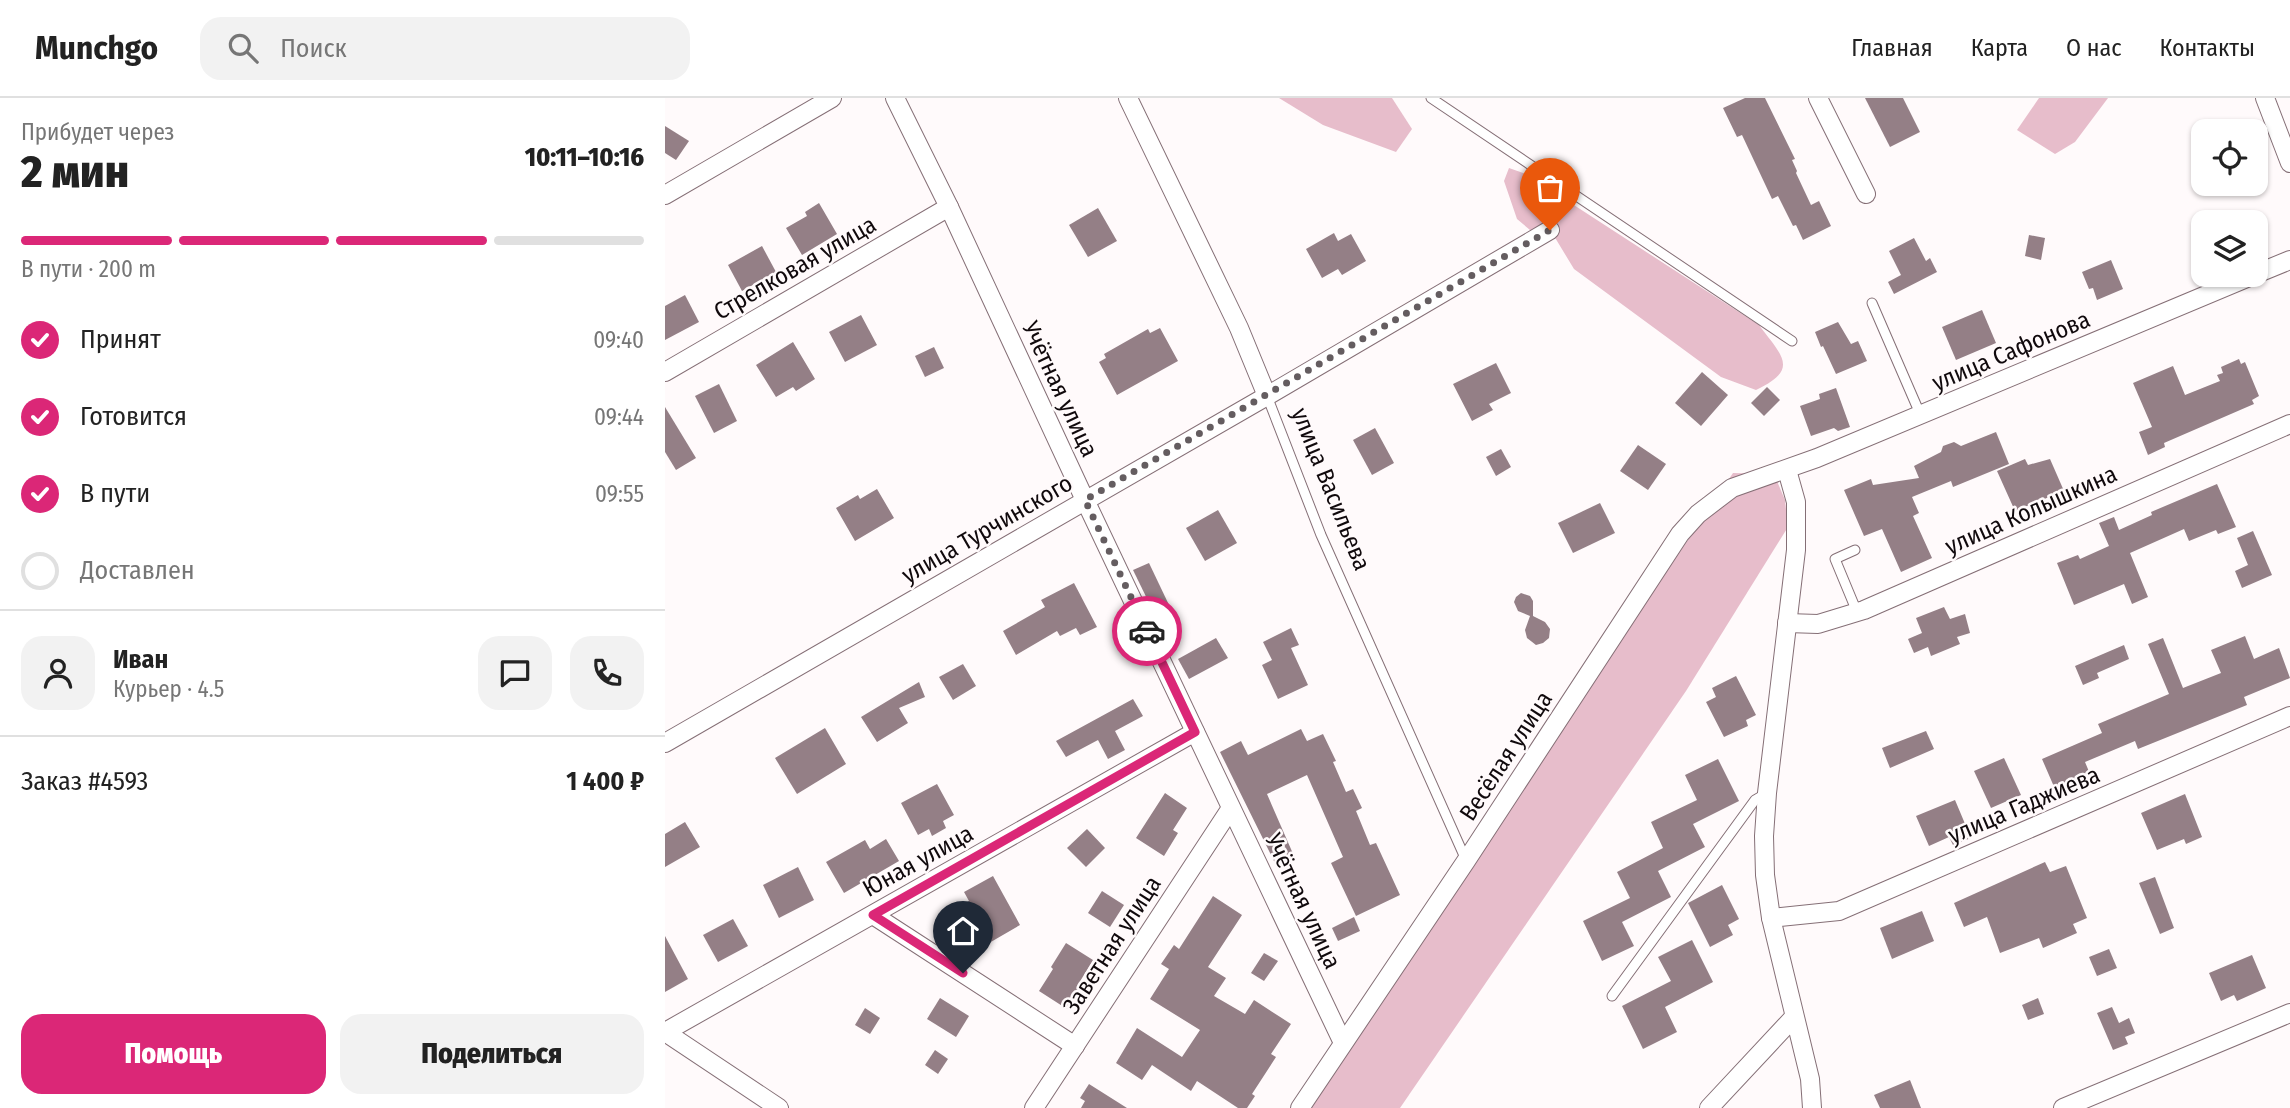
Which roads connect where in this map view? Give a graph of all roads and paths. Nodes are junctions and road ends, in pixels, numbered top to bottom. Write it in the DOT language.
graph roads {
  1 [pos="832,98"];
  2 [pos="895,98"];
  3 [pos="1128,98"];
  4 [pos="1431,98"];
  5 [pos="1818,98"];
  6 [pos="2265,98"];
  7 [pos="2271,98"];
  8 [pos="2290,138"];
  9 [pos="2290,163"];
  10 [pos="1866,194"];
  11 [pos="665,195"];
  12 [pos="949,207"];
  13 [pos="1550,230"];
  14 [pos="2290,260"];
  15 [pos="2268,269"];
  16 [pos="2224,287"];
  17 [pos="1871,303"];
  18 [pos="1792,341"];
  19 [pos="665,372"];
  20 [pos="1267,396"];
  21 [pos="1921,415"];
  22 [pos="2290,424"];
  23 [pos="1787,470"];
  24 [pos="1085,500"];
  25 [pos="1855,550"];
  26 [pos="1857,612"];
  27 [pos="1787,623"];
  28 [pos="2290,716"];
  29 [pos="1195,732"];
  30 [pos="665,743"];
  31 [pos="1767,793"];
  32 [pos="1231,808"];
  33 [pos="1466,861"];
  34 [pos="873,915"];
  35 [pos="1771,918"];
  36 [pos="1612,996"];
  37 [pos="2290,1013"];
  38 [pos="1794,1017"];
  39 [pos="665,1032"];
  40 [pos="1343,1043"];
  41 [pos="1075,1046"];
  42 [pos="779,1108"];
  43 [pos="1034,1108"];
  44 [pos="1300,1108"];
  45 [pos="1709,1108"];
  46 [pos="1812,1108"];
  47 [pos="2063,1108"];
  1 -- 11 [label="street"];
  2 -- 12 [label="street, Учётная улица"];
  3 -- 20 [label="street, улица Васильева"];
  4 -- 18 [label="lane"];
  5 -- 10 [label="street"];
  6 -- 9 [label="street"];
  7 -- 8 [label="lane"];
  12 -- 19 [label="street, Стрелковая улица"];
  12 -- 24 [label="street, Учётная улица"];
  13 -- 20 [label="street, улица Турчинского"];
  14 -- 15 [label="street, улица Сафонова"];
  16 -- 21 [label="street, улица Сафонова"];
  17 -- 21 [label="lane"];
  20 -- 24 [label="street, улица Турчинского"];
  20 -- 33 [label="lane, улица Васильева"];
  21 -- 23 [label="street, улица Сафонова"];
  22 -- 26 [label="street, улица Колышкина"];
  23 -- 27 [label="street"];
  23 -- 33 [label="street, Весёлая улица"];
  24 -- 29 [label="street, Учётная улица"];
  24 -- 30 [label="street, улица Турчинского"];
  25 -- 26 [label="lane"];
  26 -- 27 [label="street, улица Колышкина"];
  27 -- 31 [label="street"];
  28 -- 35 [label="street, улица Гаджиева"];
  29 -- 32 [label="street, Учётная улица"];
  29 -- 34 [label="street, Юная улица"];
  31 -- 35 [label="street"];
  31 -- 36 [label="lane"];
  32 -- 40 [label="street, Учётная улица"];
  32 -- 41 [label="street, Заветная улица"];
  33 -- 40 [label="street, Весёлая улица"];
  34 -- 39 [label="street, Юная улица"];
  34 -- 41 [label="street"];
  35 -- 38 [label="street"];
  37 -- 47 [label="street"];
  38 -- 45 [label="street"];
  38 -- 46 [label="street"];
  39 -- 42 [label="street"];
  40 -- 44 [label="street, Весёлая улица"];
  41 -- 43 [label="street, Заветная улица"];
}
